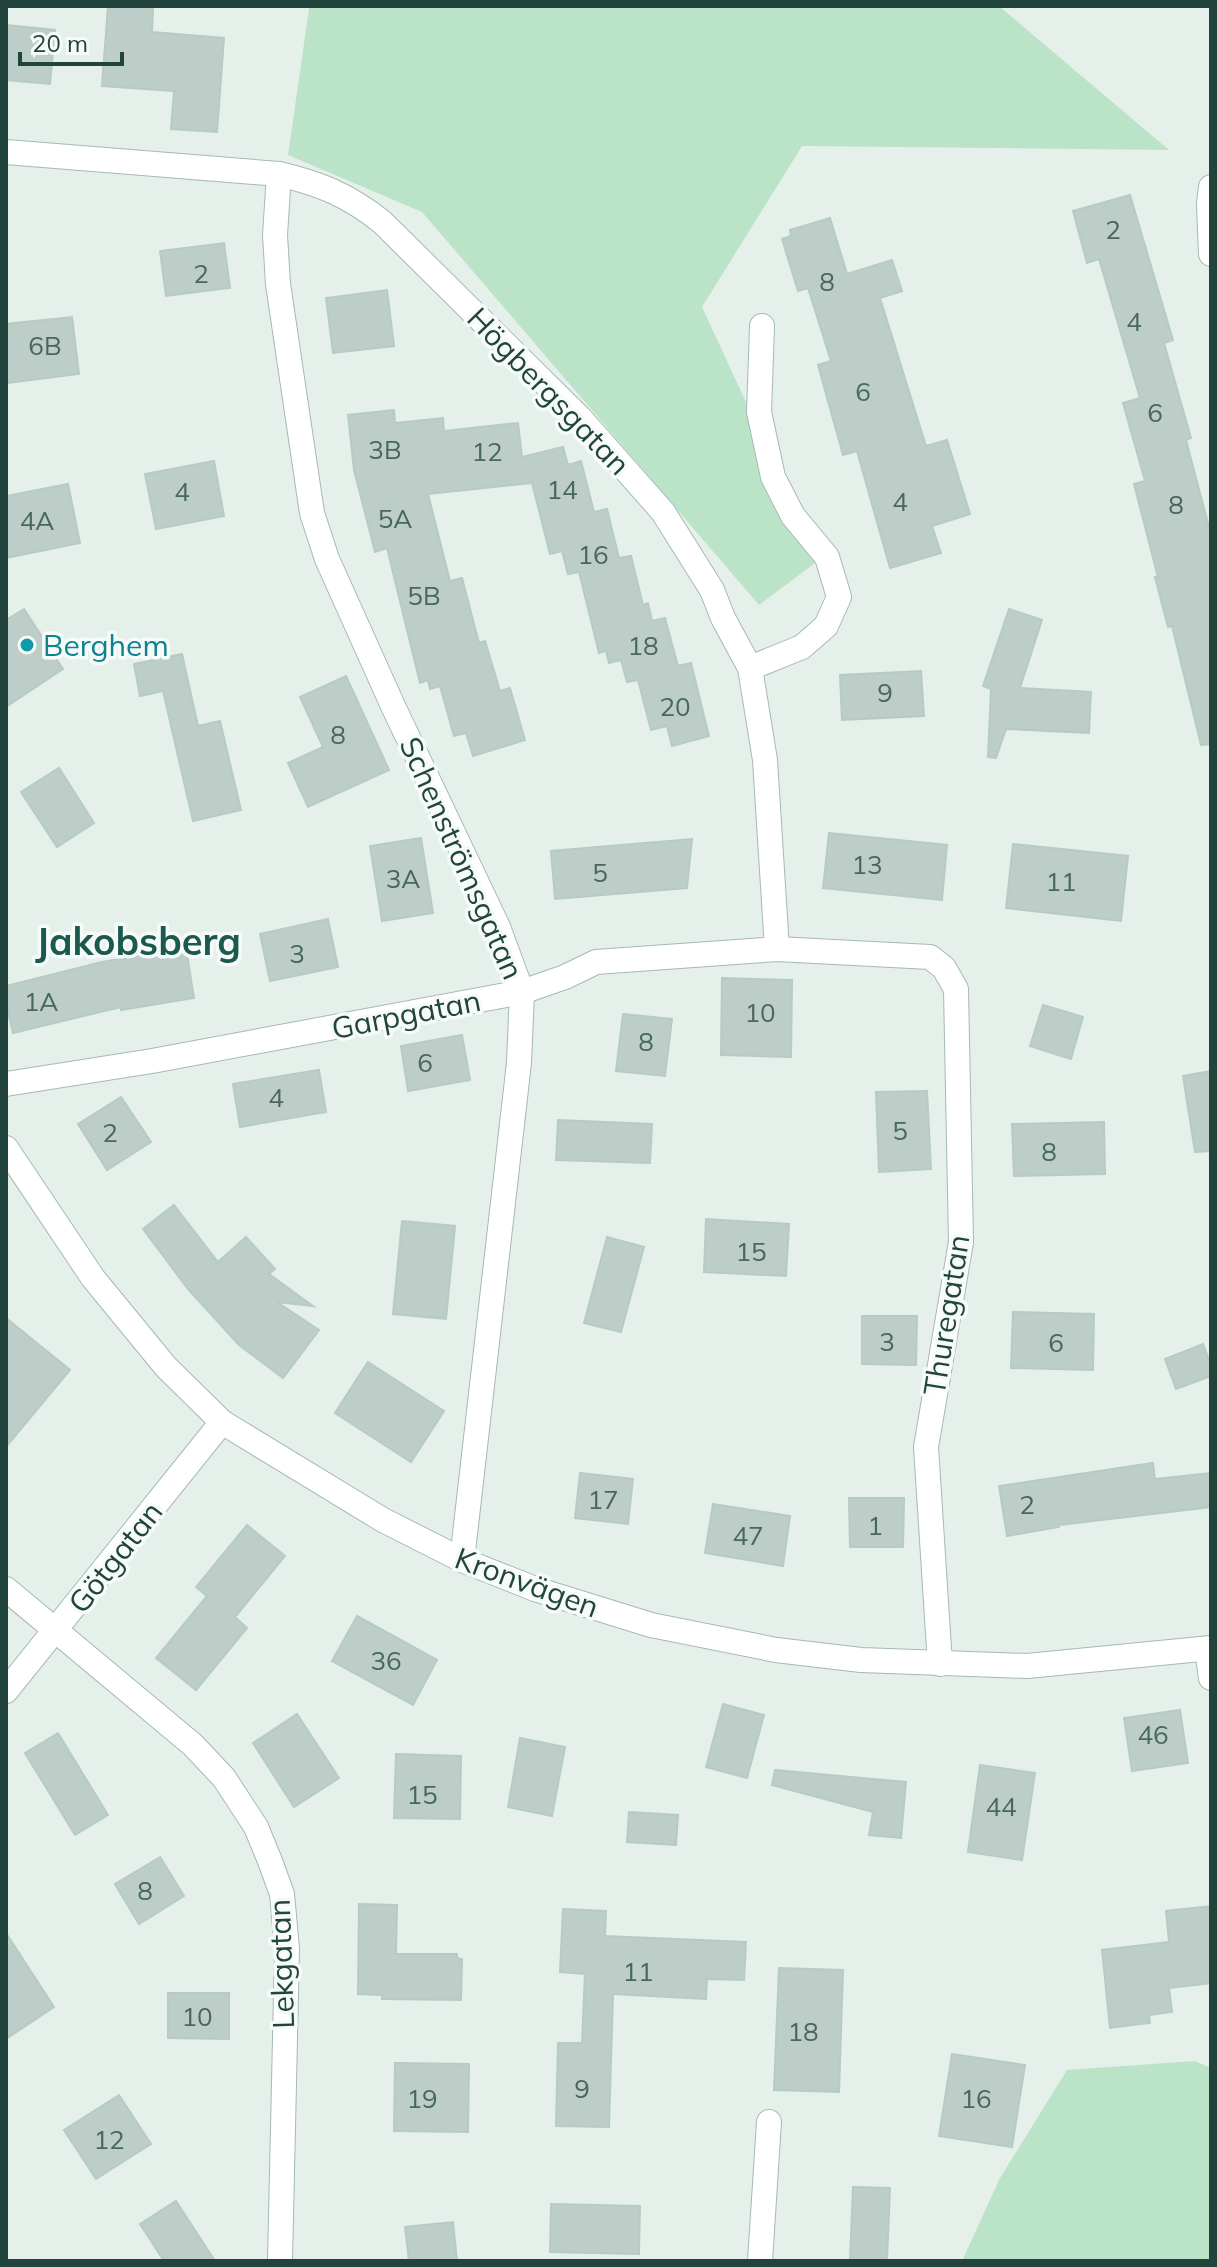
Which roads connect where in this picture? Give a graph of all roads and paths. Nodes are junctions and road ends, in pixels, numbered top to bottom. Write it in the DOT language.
graph roads {
  1 [pos="6,152"];
  2 [pos="279,174"];
  3 [pos="1211,187"];
  4 [pos="1211,254"];
  5 [pos="762,326"];
  6 [pos="750,668"];
  7 [pos="777,949"];
  8 [pos="944,968"];
  9 [pos="522,992"];
  10 [pos="6,1084"];
  11 [pos="6,1148"];
  12 [pos="222,1422"];
  13 [pos="462,1560"];
  14 [pos="6,1589"];
  15 [pos="56,1632"];
  16 [pos="1209,1649"];
  17 [pos="940,1664"];
  18 [pos="1211,1678"];
  19 [pos="6,1691"];
  20 [pos="769,2122"];
  21 [pos="280,2261"];
  22 [pos="760,2261"];
  1 -- 2 [label="street, Högbergsgatan"];
  2 -- 6 [label="street, Högbergsgatan"];
  2 -- 9 [label="street, Schenströmsgatan"];
  3 -- 4 [label="street"];
  5 -- 6 [label="street"];
  6 -- 7 [label="street, Högbergsgatan"];
  7 -- 8 [label="street, Garpgatan"];
  7 -- 9 [label="street, Garpgatan"];
  8 -- 17 [label="street, Thuregatan"];
  9 -- 10 [label="street, Garpgatan"];
  9 -- 13 [label="street, Schenströmsgatan"];
  11 -- 12 [label="street, Kronvägen"];
  12 -- 13 [label="street, Kronvägen"];
  12 -- 15 [label="street, Götgatan"];
  13 -- 17 [label="street, Kronvägen"];
  14 -- 15 [label="street, Lekgatan"];
  15 -- 19 [label="street, Götgatan"];
  15 -- 21 [label="street, Lekgatan"];
  16 -- 17 [label="street, Kronvägen"];
  16 -- 18 [label="street"];
  20 -- 22 [label="street"];
}
